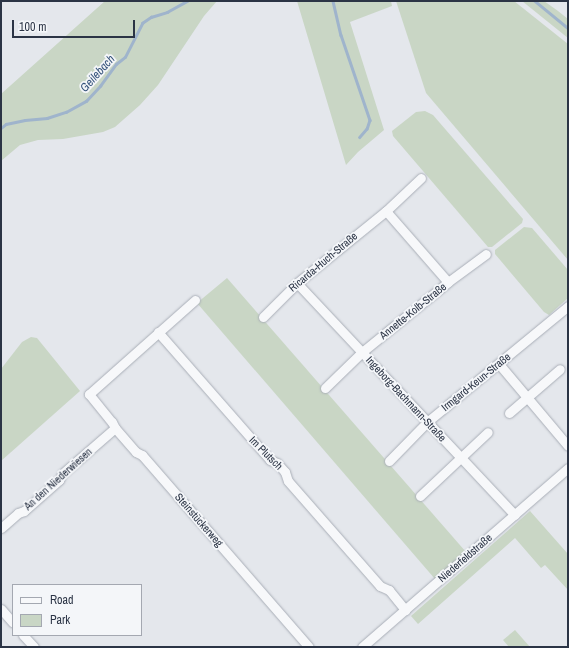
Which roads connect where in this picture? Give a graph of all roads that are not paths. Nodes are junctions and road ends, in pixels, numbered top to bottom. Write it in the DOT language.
graph roads {
  1 [pos="422,178"];
  2 [pos="386,211"];
  3 [pos="486,254"];
  4 [pos="297,282"];
  5 [pos="448,282"];
  6 [pos="195,300"];
  7 [pos="568,306"];
  8 [pos="263,317"];
  9 [pos="158,332"];
  10 [pos="362,352"];
  11 [pos="499,364"];
  12 [pos="560,369"];
  13 [pos="325,388"];
  14 [pos="527,397"];
  15 [pos="509,413"];
  16 [pos="427,422"];
  17 [pos="115,428"];
  18 [pos="488,432"];
  19 [pos="568,446"];
  20 [pos="461,457"];
  21 [pos="389,461"];
  22 [pos="568,468"];
  23 [pos="420,496"];
  24 [pos="515,515"];
  25 [pos="1,528"];
  26 [pos="1,609"];
  27 [pos="405,610"];
  28 [pos="12,622"];
  29 [pos="24,636"];
  30 [pos="34,647"];
  31 [pos="309,647"];
  32 [pos="362,647"];
  1 -- 2 [label="street, Ricarda-Huch-Straße"];
  2 -- 4 [label="street, Ricarda-Huch-Straße"];
  2 -- 5 [label="street"];
  3 -- 5 [label="street, Annette-Kolb-Straße"];
  4 -- 8 [label="street, Ricarda-Huch-Straße"];
  4 -- 10 [label="street, Ingeborg-Bachmann-Straße"];
  5 -- 10 [label="street, Annette-Kolb-Straße"];
  6 -- 9 [label="street"];
  7 -- 11 [label="street, Irmgard-Keun-Straße"];
  9 -- 17 [label="street, Steinstückerweg"];
  9 -- 27 [label="street, Im Plutsch"];
  10 -- 13 [label="street, Annette-Kolb-Straße"];
  10 -- 16 [label="street, Ingeborg-Bachmann-Straße"];
  11 -- 14 [label="street"];
  11 -- 16 [label="street, Irmgard-Keun-Straße"];
  12 -- 14 [label="street"];
  14 -- 15 [label="street"];
  14 -- 19 [label="street"];
  16 -- 20 [label="street, Ingeborg-Bachmann-Straße"];
  16 -- 21 [label="street, Irmgard-Keun-Straße"];
  17 -- 25 [label="street, An den Niederwiesen"];
  17 -- 31 [label="street, Steinstückerweg"];
  18 -- 20 [label="street"];
  20 -- 23 [label="street"];
  20 -- 24 [label="street, Ingeborg-Bachmann-Straße"];
  22 -- 24 [label="street, Niederfeldstraße"];
  24 -- 27 [label="street, Niederfeldstraße"];
  26 -- 28 [label="street"];
  27 -- 32 [label="street, Niederfeldstraße"];
  29 -- 30 [label="street"];
}
